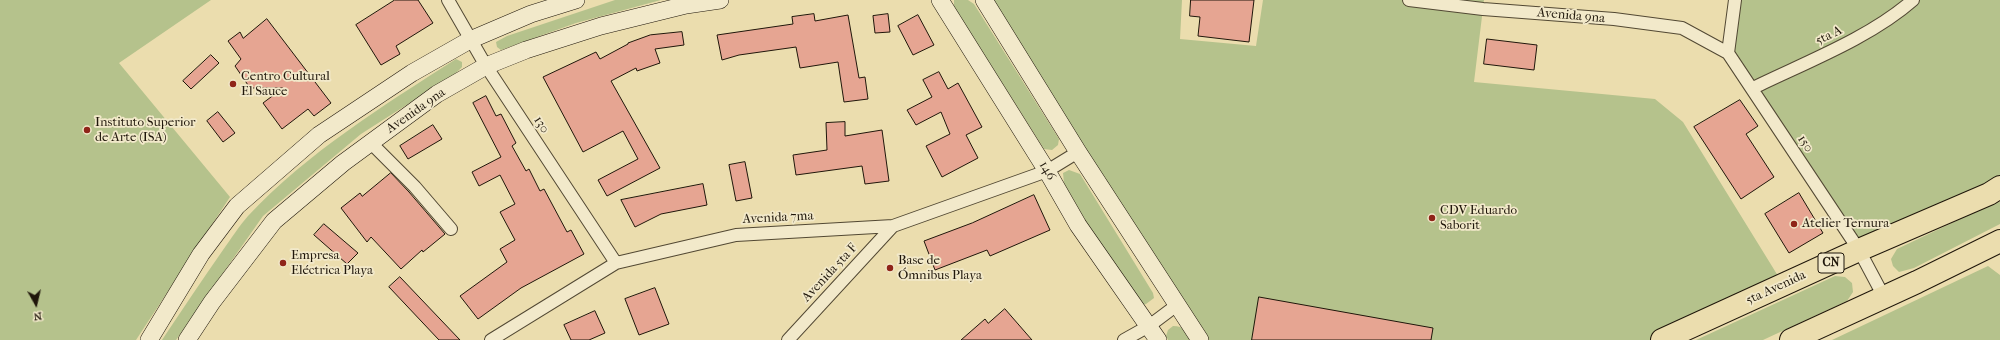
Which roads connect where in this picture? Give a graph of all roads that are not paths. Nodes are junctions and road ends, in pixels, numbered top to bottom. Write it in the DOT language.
graph roads {
  1 [pos="448,0"];
  2 [pos="576,0"];
  3 [pos="720,0"];
  4 [pos="940,0"];
  5 [pos="984,0"];
  6 [pos="1409,0"];
  7 [pos="1735,0"];
  8 [pos="1913,0"];
  9 [pos="1484,4"];
  10 [pos="470,40"];
  11 [pos="1728,53"];
  12 [pos="486,66"];
  13 [pos="1753,88"];
  14 [pos="371,143"];
  15 [pos="1078,152"];
  16 [pos="1047,171"];
  17 [pos="2000,187"];
  18 [pos="893,226"];
  19 [pos="452,229"];
  20 [pos="2000,241"];
  21 [pos="1859,250"];
  22 [pos="616,263"];
  23 [pos="1884,298"];
  24 [pos="1177,305"];
  25 [pos="1153,333"];
  26 [pos="149,340"];
  27 [pos="187,340"];
  28 [pos="491,340"];
  29 [pos="788,340"];
  30 [pos="1124,340"];
  31 [pos="1200,340"];
  32 [pos="1662,340"];
  33 [pos="1791,340"];
  1 -- 10 [label="street, 130"];
  2 -- 10 [label="main road"];
  3 -- 12 [label="main road, Avenida 9na"];
  4 -- 16 [label="main road, 146"];
  5 -- 15 [label="main road"];
  6 -- 9 [label="street, Avenida 9na"];
  7 -- 11 [label="street"];
  8 -- 13 [label="street, 5ta A"];
  9 -- 11 [label="street, Avenida 9na"];
  10 -- 12 [label="street, 130"];
  10 -- 26 [label="main road"];
  11 -- 13 [label="street, 150"];
  12 -- 14 [label="main road, Avenida 9na"];
  12 -- 22 [label="street, 130"];
  13 -- 21 [label="street, 150"];
  14 -- 19 [label="street"];
  14 -- 27 [label="main road, Avenida 9na"];
  15 -- 16 [label="street, Avenida 7ma"];
  15 -- 24 [label="main road"];
  16 -- 18 [label="street, Avenida 7ma"];
  16 -- 25 [label="main road, 146"];
  17 -- 21 [label="highway, 5ta Avenida / CN"];
  18 -- 22 [label="street, Avenida 7ma"];
  18 -- 29 [label="street, Avenida 5ta F"];
  20 -- 23 [label="highway"];
  21 -- 23 [label="street, 150"];
  21 -- 32 [label="highway, 5ta Avenida / CN"];
  22 -- 28 [label="street, Avenida 7ma"];
  23 -- 33 [label="highway"];
  24 -- 25 [label="street"];
  24 -- 31 [label="main road"];
  25 -- 30 [label="street"];
}
